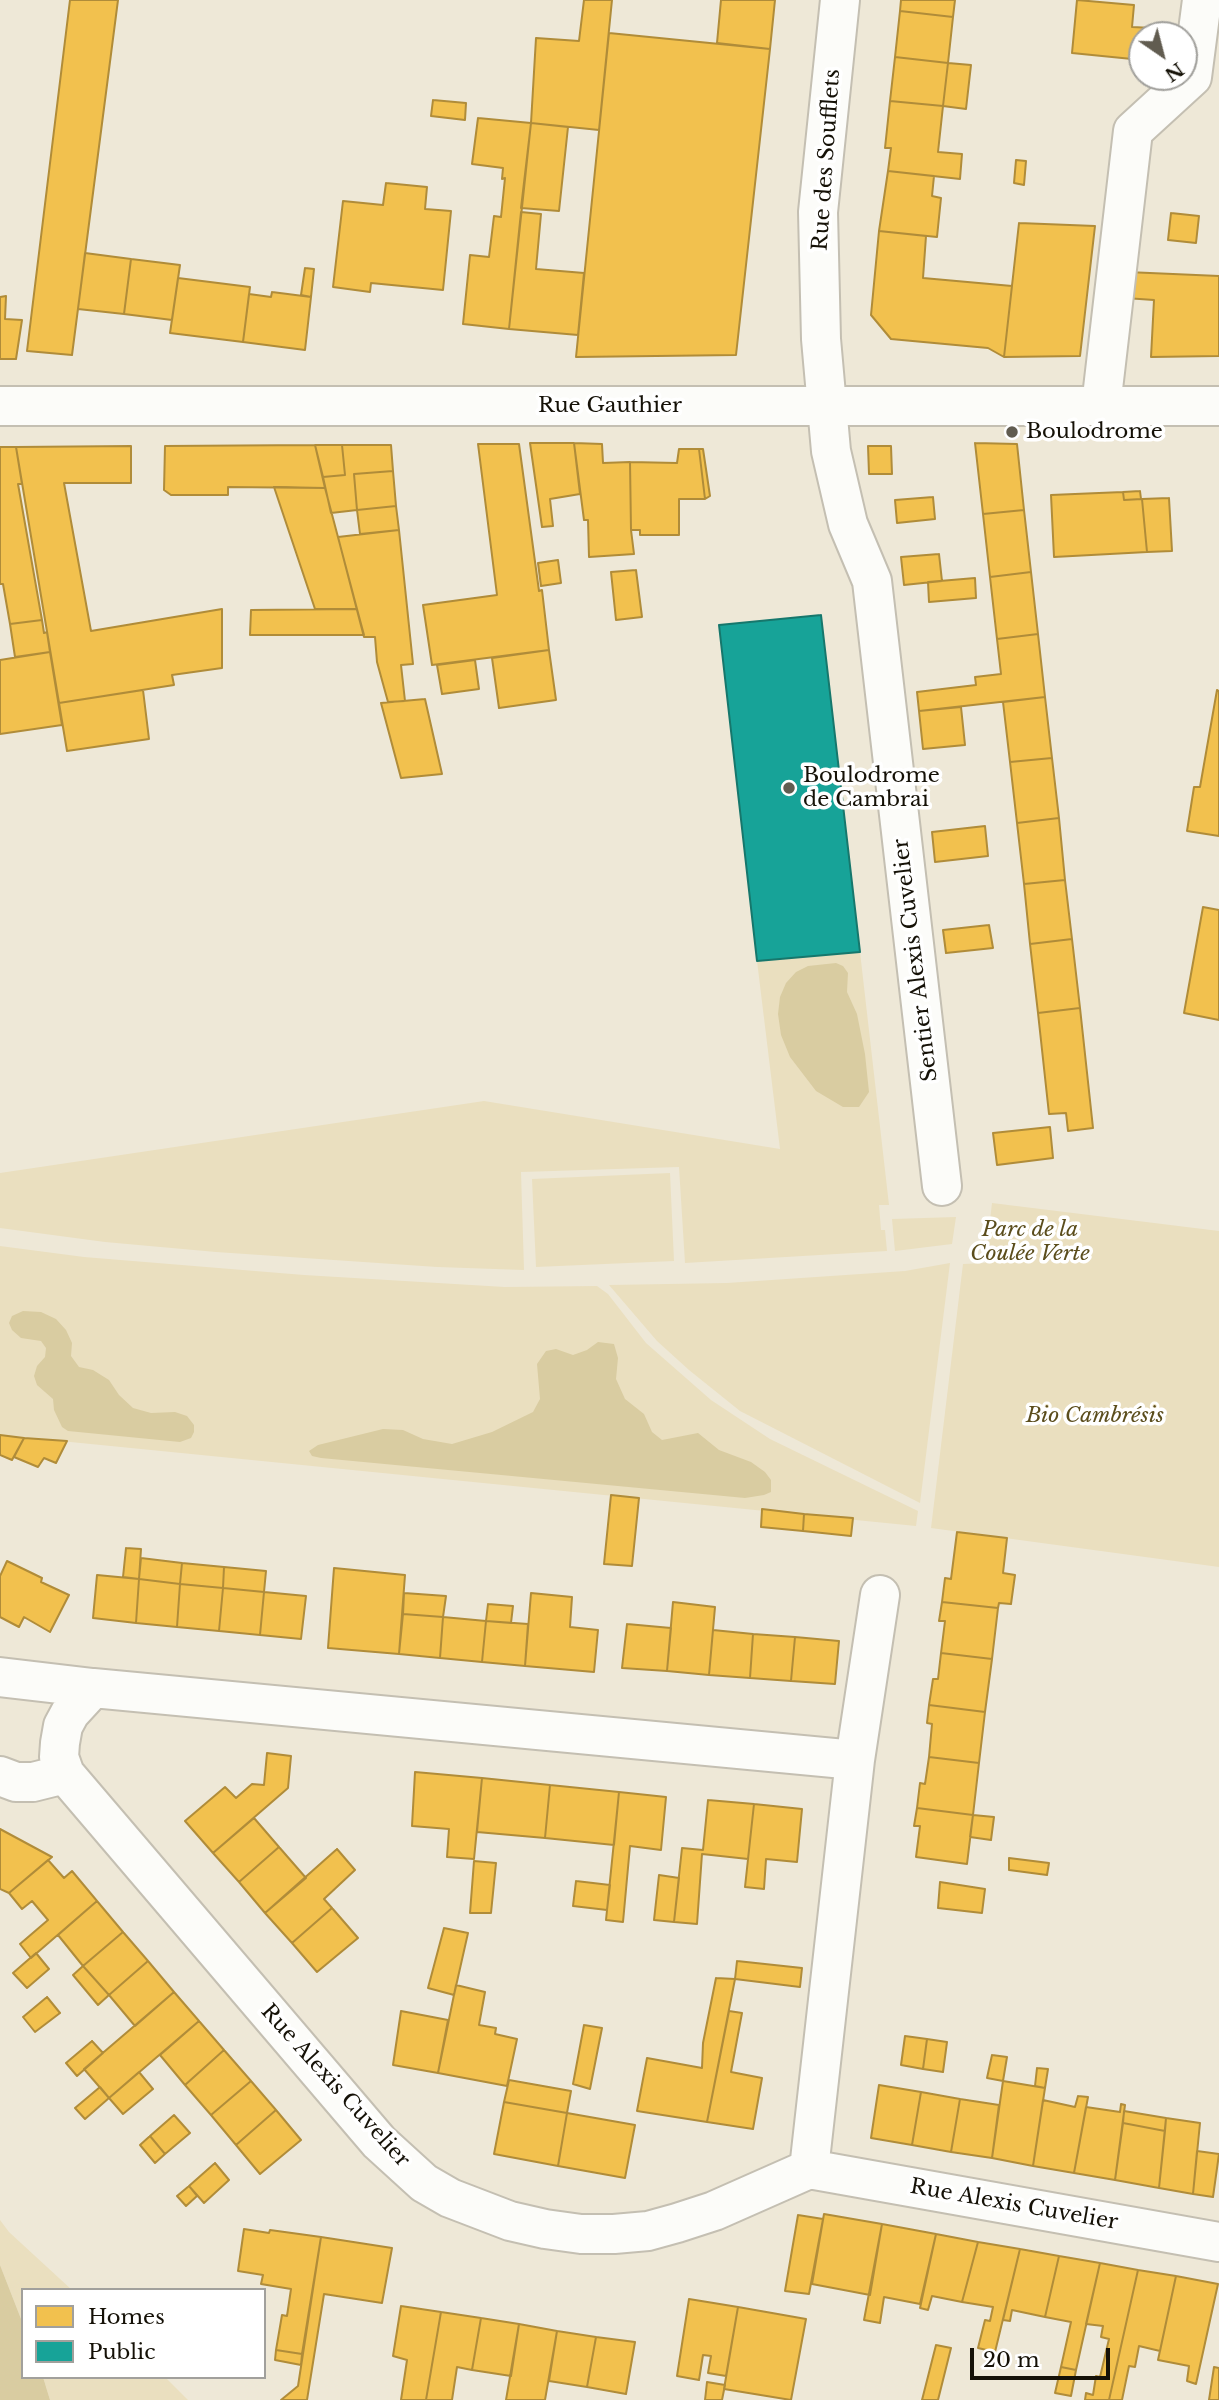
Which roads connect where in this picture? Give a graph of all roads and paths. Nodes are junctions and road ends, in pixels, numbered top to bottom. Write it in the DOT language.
graph roads {
  1 [pos="840,0"];
  2 [pos="1202,0"];
  3 [pos="827,405"];
  4 [pos="1101,405"];
  5 [pos="0,406"];
  6 [pos="1219,406"];
  7 [pos="942,1186"];
  8 [pos="880,1595"];
  9 [pos="0,1677"];
  10 [pos="93,1688"];
  11 [pos="855,1760"];
  12 [pos="65,1774"];
  13 [pos="0,1776"];
  14 [pos="809,2169"];
  15 [pos="1219,2242"];
  1 -- 3 [label="street, Rue des Soufflets"];
  2 -- 4 [label="street"];
  3 -- 4 [label="street, Rue Gauthier"];
  3 -- 5 [label="street, Rue Gauthier"];
  3 -- 7 [label="street, Sentier Alexis Cuvelier"];
  4 -- 6 [label="street, Rue Gauthier"];
  8 -- 11 [label="street"];
  9 -- 10 [label="street"];
  10 -- 11 [label="street"];
  10 -- 12 [label="street"];
  11 -- 14 [label="street"];
  12 -- 13 [label="street"];
  12 -- 14 [label="street, Rue Alexis Cuvelier"];
  14 -- 15 [label="street, Rue Alexis Cuvelier"];
}
